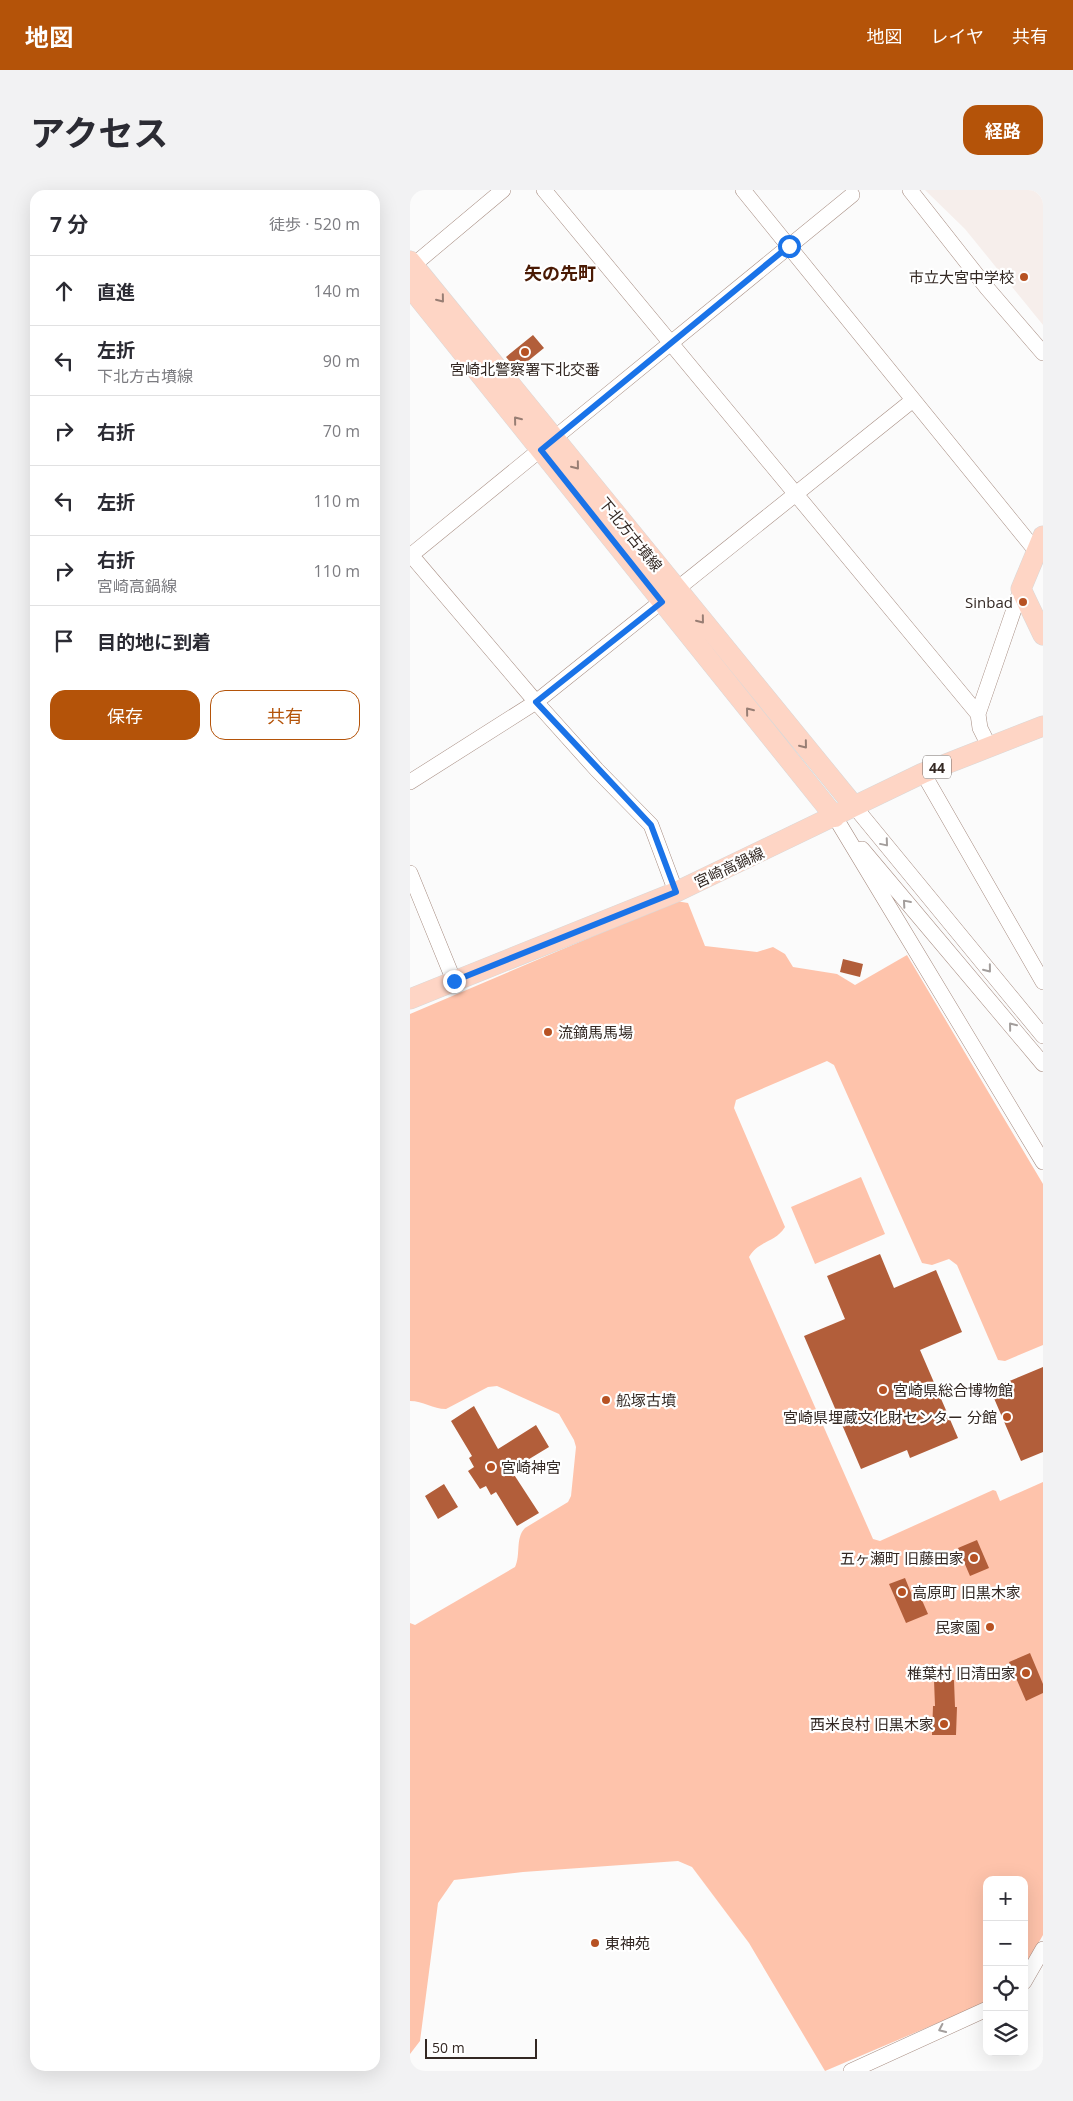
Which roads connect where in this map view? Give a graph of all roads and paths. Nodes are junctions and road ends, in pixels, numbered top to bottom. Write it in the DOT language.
graph roads {
  1 [pos="503,190"];
  2 [pos="544,190"];
  3 [pos="743,190"];
  4 [pos="910,190"];
  5 [pos="852,195"];
  6 [pos="789,246"];
  7 [pos="411,265"];
  8 [pos="410,287"];
  9 [pos="671,343"];
  10 [pos="1043,353"];
  11 [pos="913,400"];
  12 [pos="547,444"];
  13 [pos="796,494"];
  14 [pos="1040,544"];
  15 [pos="411,555"];
  16 [pos="1021,590"];
  17 [pos="669,596"];
  18 [pos="1043,635"];
  19 [pos="536,702"];
  20 [pos="978,714"];
  21 [pos="1043,726"];
  22 [pos="989,746"];
  23 [pos="923,773"];
  24 [pos="410,782"];
  25 [pos="854,806"];
  26 [pos="835,817"];
  27 [pos="410,872"];
  28 [pos="676,892"];
  29 [pos="454,981"];
  30 [pos="1043,982"];
  31 [pos="410,999"];
  32 [pos="1043,1036"];
  33 [pos="1043,1064"];
  34 [pos="1043,1162"];
  35 [pos="1043,1950"];
  36 [pos="1028,1975"];
  37 [pos="983,2011"];
  38 [pos="851,2071"];
  1 -- 7 [label="street"];
  2 -- 9 [label="street"];
  3 -- 6 [label="street"];
  4 -- 10 [label="street"];
  5 -- 6 [label="street"];
  6 -- 9 [label="street"];
  6 -- 11 [label="street"];
  7 -- 12 [label="main road, 下北方古墳線, one-way"];
  12 -- 8 [label="main road, 下北方古墳線, one-way"];
  9 -- 12 [label="street"];
  9 -- 13 [label="street"];
  11 -- 13 [label="street"];
  11 -- 14 [label="street"];
  12 -- 15 [label="street"];
  12 -- 17 [label="main road, 下北方古墳線"];
  13 -- 17 [label="street"];
  13 -- 20 [label="street"];
  14 -- 16 [label="main road"];
  15 -- 19 [label="street"];
  16 -- 18 [label="main road"];
  16 -- 20 [label="street"];
  17 -- 19 [label="street"];
  17 -- 25 [label="main road, 下北方古墳線, one-way"];
  26 -- 17 [label="main road, 下北方古墳線, one-way"];
  19 -- 24 [label="street"];
  19 -- 28 [label="street"];
  20 -- 22 [label="street"];
  21 -- 22 [label="main road, 宮崎高鍋線 / 44"];
  22 -- 23 [label="main road, 宮崎高鍋線 / 44"];
  23 -- 25 [label="main road, 宮崎高鍋線 / 44"];
  23 -- 30 [label="street"];
  25 -- 26 [label="main road, 宮崎高鍋線 / 44"];
  25 -- 32 [label="street, one-way"];
  26 -- 28 [label="main road, 宮崎高鍋線 / 44"];
  33 -- 26 [label="street, one-way"];
  26 -- 34 [label="street"];
  27 -- 29 [label="street"];
  28 -- 29 [label="main road, 宮崎高鍋線 / 44"];
  29 -- 31 [label="main road, 宮崎高鍋線 / 44"];
  35 -- 36 [label="street"];
  37 -- 38 [label="street, one-way"];
}
